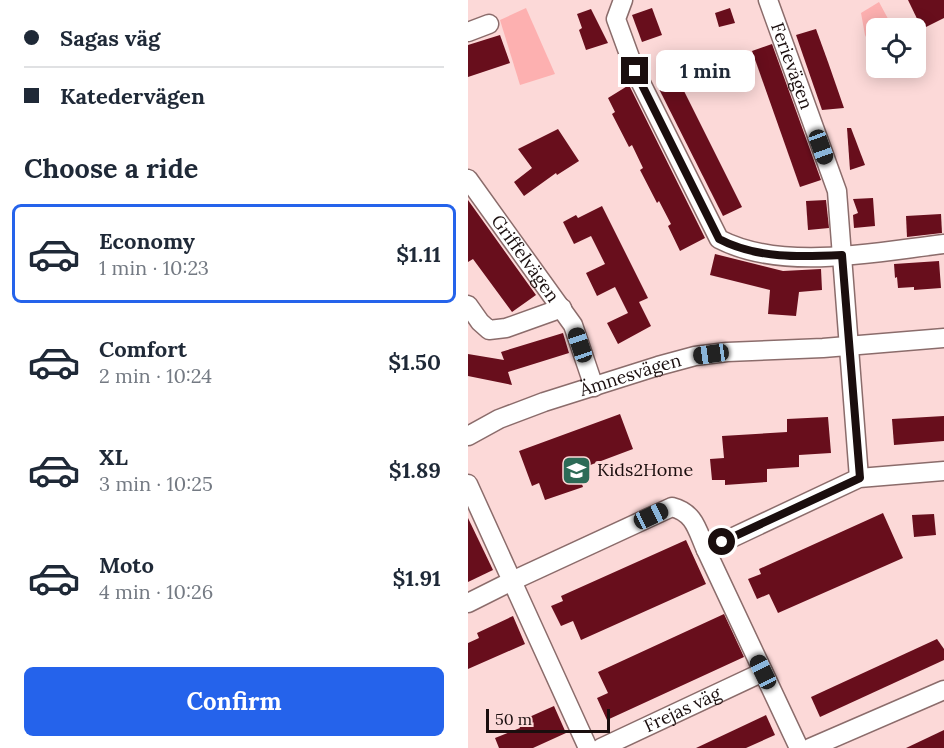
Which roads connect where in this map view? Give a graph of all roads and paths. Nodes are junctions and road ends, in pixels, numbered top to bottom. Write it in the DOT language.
graph roads {
  1 [pos="623,0"];
  2 [pos="768,0"];
  3 [pos="489,24"];
  4 [pos="468,32"];
  5 [pos="468,179"];
  6 [pos="944,244"];
  7 [pos="842,255"];
  8 [pos="468,305"];
  9 [pos="562,308"];
  10 [pos="944,338"];
  11 [pos="849,346"];
  12 [pos="594,387"];
  13 [pos="468,436"];
  14 [pos="944,471"];
  15 [pos="860,478"];
  16 [pos="468,484"];
  17 [pos="706,550"];
  18 [pos="512,581"];
  19 [pos="468,603"];
  20 [pos="763,672"];
  21 [pos="944,690"];
  22 [pos="588,748"];
  23 [pos="601,748"];
  24 [pos="799,748"];
  25 [pos="810,748"];
  1 -- 7 [label="street"];
  2 -- 7 [label="street, Ferievägen"];
  3 -- 4 [label="street"];
  5 -- 9 [label="street, Griffelvägen"];
  6 -- 7 [label="street"];
  7 -- 11 [label="street, Ferievägen"];
  8 -- 9 [label="street, Griffelvägen"];
  9 -- 12 [label="street, Griffelvägen"];
  10 -- 11 [label="street, Ämnesvägen"];
  11 -- 12 [label="street, Ämnesvägen"];
  11 -- 15 [label="street, Ferievägen"];
  12 -- 13 [label="street, Ämnesvägen"];
  14 -- 15 [label="street"];
  15 -- 17 [label="street"];
  16 -- 18 [label="street"];
  17 -- 18 [label="street"];
  17 -- 20 [label="street"];
  18 -- 19 [label="street"];
  18 -- 22 [label="street"];
  20 -- 23 [label="street, Frejas väg"];
  20 -- 24 [label="street"];
  21 -- 25 [label="street"];
}
